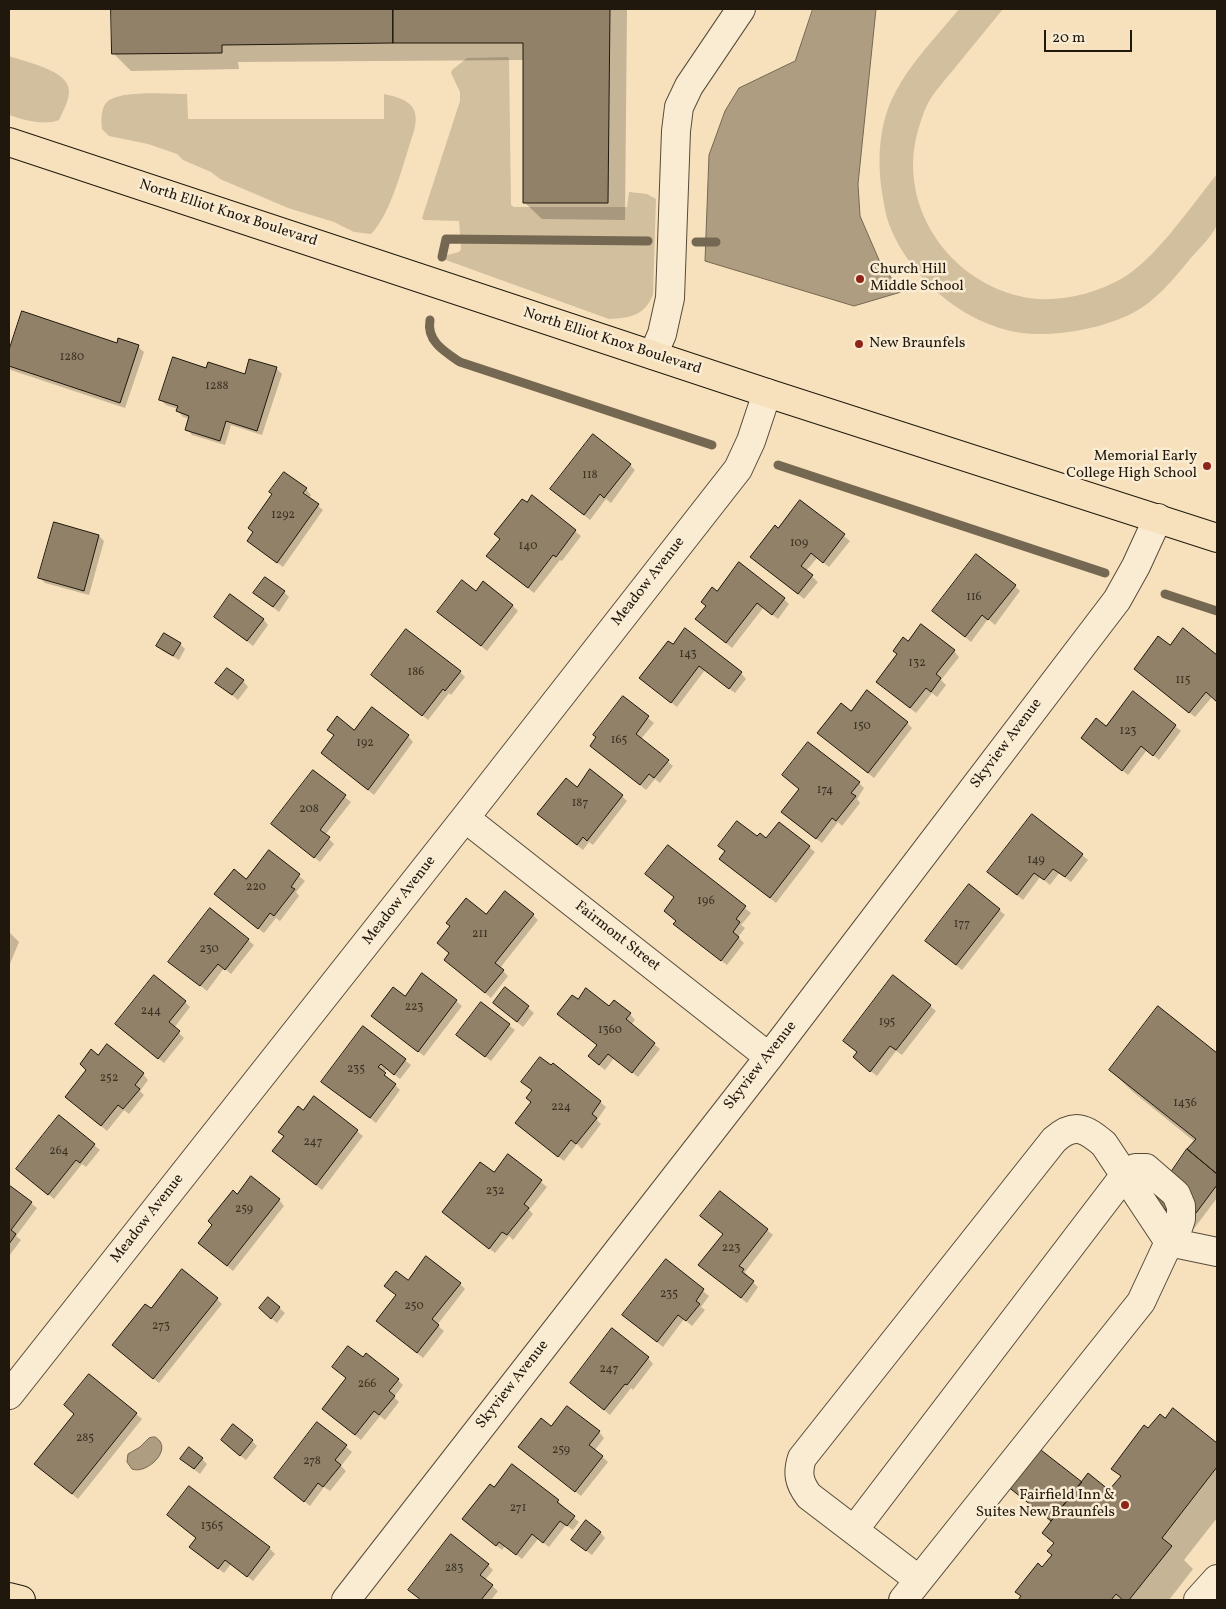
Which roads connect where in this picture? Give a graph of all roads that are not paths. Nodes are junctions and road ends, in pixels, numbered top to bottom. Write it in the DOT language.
graph roads {
  1 [pos="741,9"];
  2 [pos="9,142"];
  3 [pos="653,355"];
  4 [pos="767,393"];
  5 [pos="1158,518"];
  6 [pos="1217,538"];
  7 [pos="465,818"];
  8 [pos="768,1057"];
  9 [pos="1124,1176"];
  10 [pos="1169,1242"];
  11 [pos="1217,1252"];
  12 [pos="9,1396"];
  13 [pos="854,1530"];
  14 [pos="1217,1579"];
  15 [pos="911,1590"];
  16 [pos="9,1597"];
  17 [pos="21,1600"];
  18 [pos="346,1600"];
  19 [pos="1198,1600"];
  1 -- 3 [label="street"];
  2 -- 3 [label="main road, North Elliot Knox Boulevard"];
  3 -- 4 [label="main road, North Elliot Knox Boulevard"];
  4 -- 5 [label="main road, North Elliot Knox Boulevard"];
  4 -- 7 [label="street, Meadow Avenue"];
  5 -- 6 [label="main road, North Elliot Knox Boulevard"];
  5 -- 8 [label="street, Skyview Avenue"];
  7 -- 8 [label="street, Fairmont Street"];
  7 -- 12 [label="street, Meadow Avenue"];
  8 -- 18 [label="street, Skyview Avenue"];
  9 -- 10 [label="street"];
  9 -- 13 [label="street"];
  9 -- 13 [label="street"];
  10 -- 11 [label="street"];
  10 -- 15 [label="street"];
  13 -- 15 [label="street"];
  14 -- 19 [label="street"];
  16 -- 17 [label="main road"];
}
